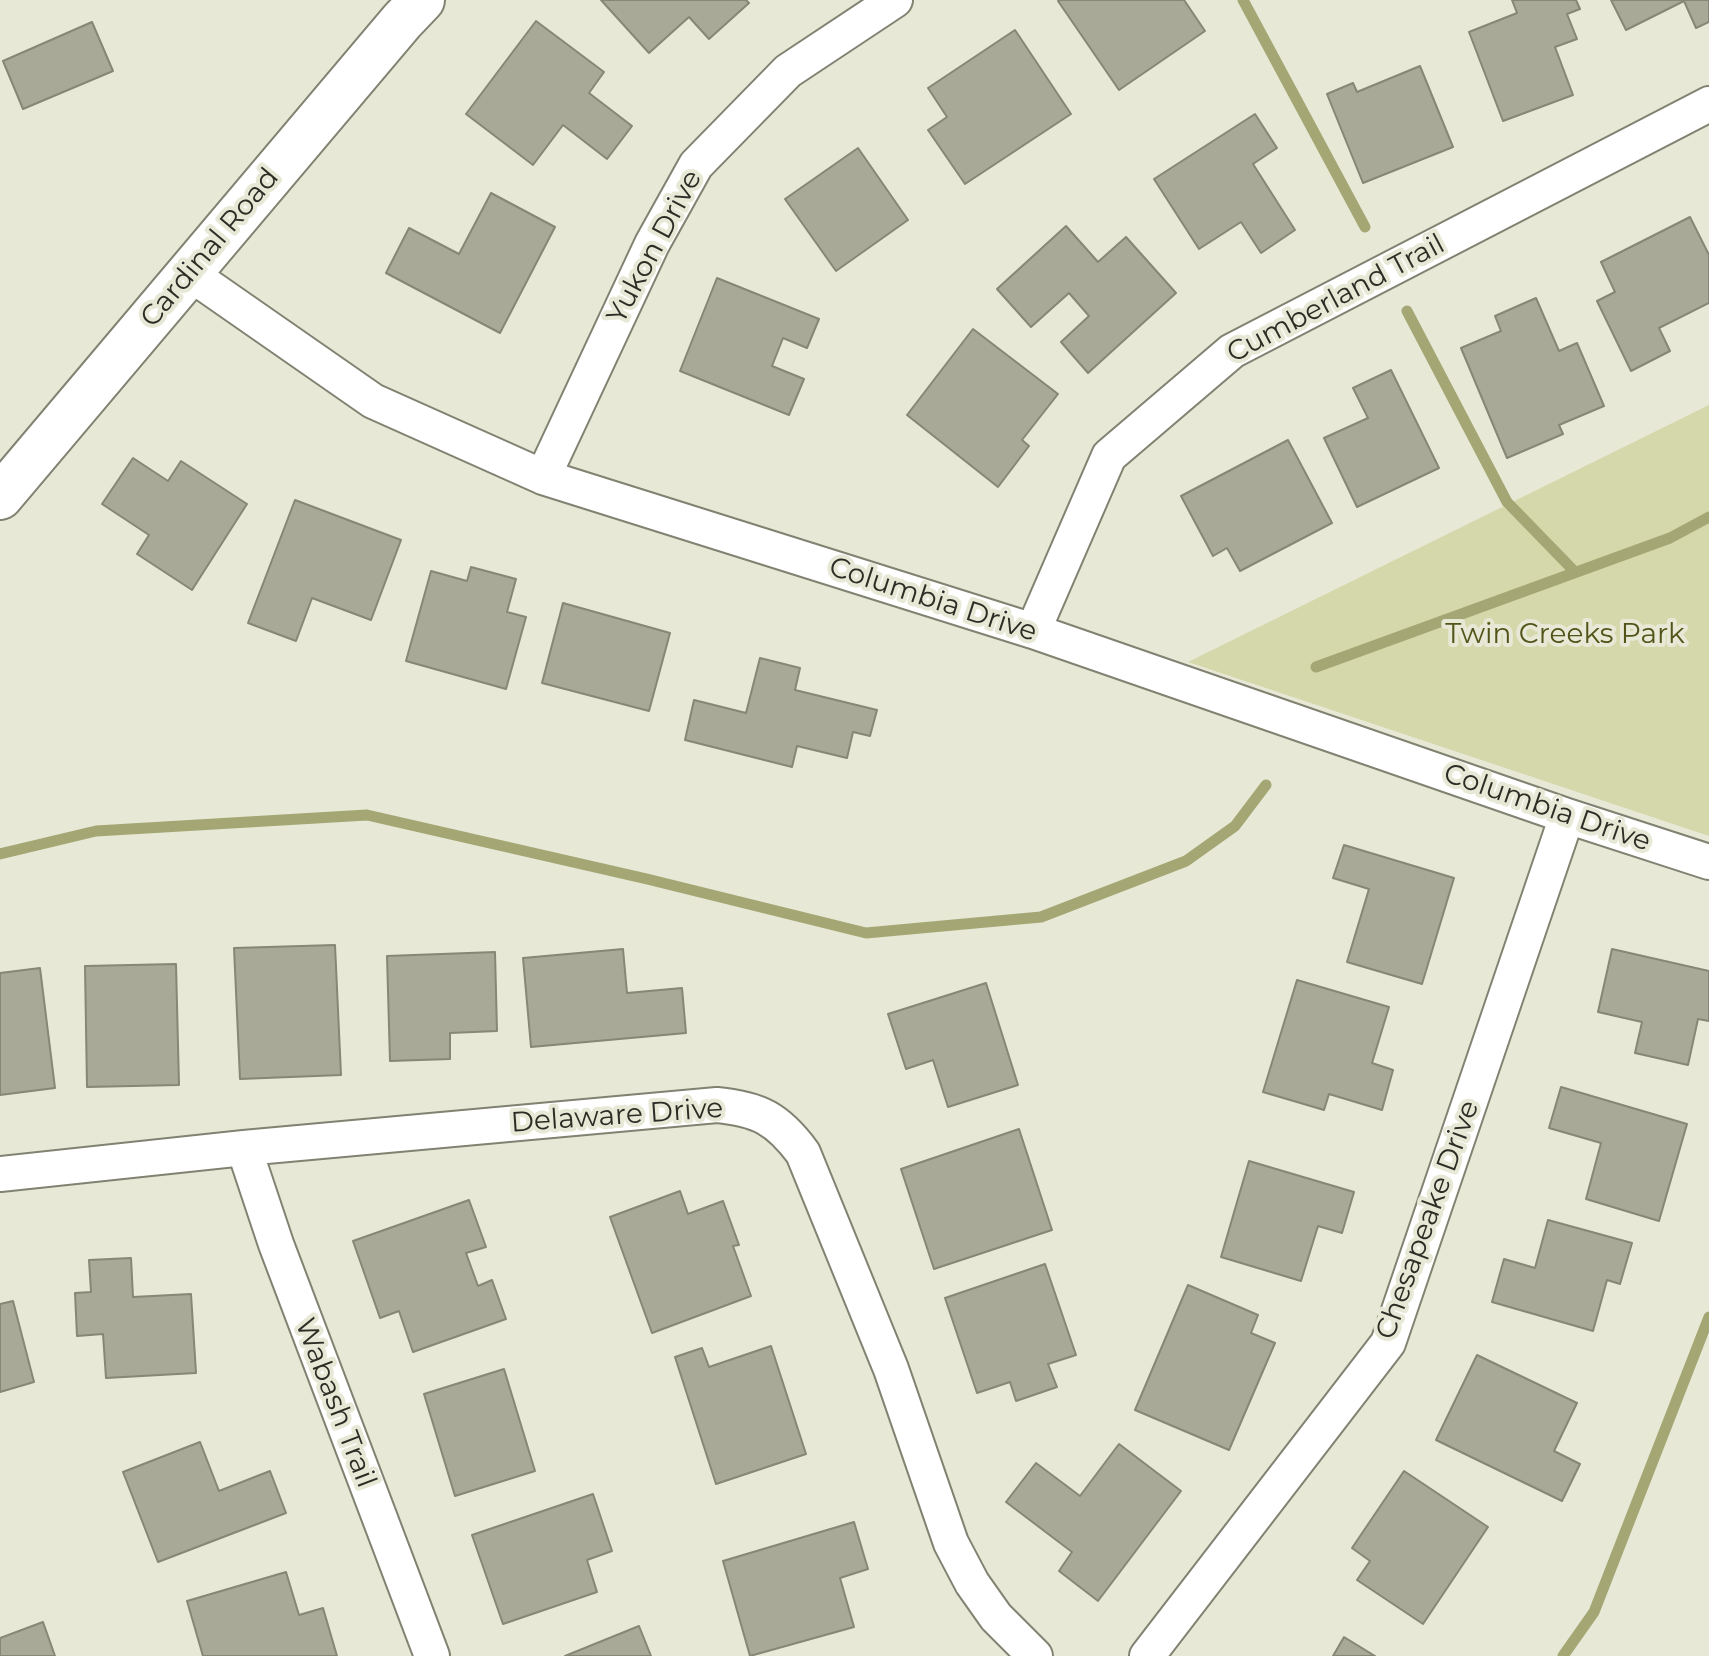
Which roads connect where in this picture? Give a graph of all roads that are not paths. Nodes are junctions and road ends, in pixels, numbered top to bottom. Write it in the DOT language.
graph roads {
  1 [pos="422,0"];
  2 [pos="895,0"];
  3 [pos="1709,104"];
  4 [pos="189,273"];
  5 [pos="543,477"];
  6 [pos="0,497"];
  7 [pos="1033,631"];
  8 [pos="1567,816"];
  9 [pos="1709,862"];
  10 [pos="244,1148"];
  11 [pos="0,1174"];
  12 [pos="432,1656"];
  13 [pos="1035,1656"];
  14 [pos="1147,1656"];
  1 -- 4 [label="street, Cardinal Road"];
  2 -- 5 [label="street, Yukon Drive"];
  3 -- 7 [label="street, Cumberland Trail"];
  4 -- 5 [label="street, Columbia Drive"];
  4 -- 6 [label="street, Cardinal Road"];
  5 -- 7 [label="street, Columbia Drive"];
  7 -- 8 [label="street, Columbia Drive"];
  8 -- 9 [label="street, Columbia Drive"];
  8 -- 14 [label="street, Chesapeake Drive"];
  10 -- 11 [label="street, Delaware Drive"];
  10 -- 12 [label="street, Wabash Trail"];
  10 -- 13 [label="street, Delaware Drive"];
}
